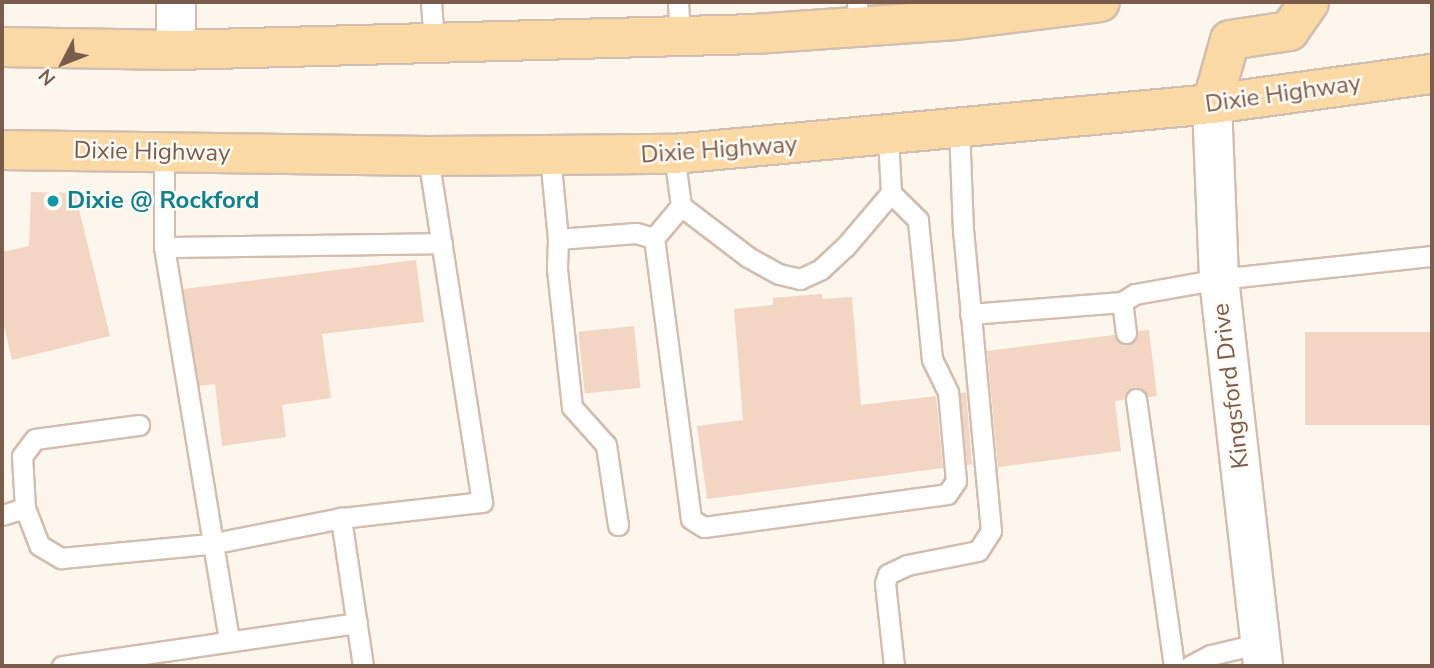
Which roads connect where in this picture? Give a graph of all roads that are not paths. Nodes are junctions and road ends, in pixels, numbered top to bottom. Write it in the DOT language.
graph roads {
  1 [pos="176,2"];
  2 [pos="431,2"];
  3 [pos="1100,2"];
  4 [pos="1309,2"];
  5 [pos="858,15"];
  6 [pos="679,19"];
  7 [pos="433,43"];
  8 [pos="2,47"];
  9 [pos="176,50"];
  10 [pos="1432,74"];
  11 [pos="1212,104"];
  12 [pos="959,128"];
  13 [pos="888,138"];
  14 [pos="2,150"];
  15 [pos="164,153"];
  16 [pos="674,154"];
  17 [pos="429,156"];
  18 [pos="550,156"];
  19 [pos="891,193"];
  20 [pos="681,206"];
  21 [pos="558,239"];
  22 [pos="654,239"];
  23 [pos="442,243"];
  24 [pos="164,247"];
  25 [pos="1432,256"];
  26 [pos="1219,279"];
  27 [pos="1122,302"];
  28 [pos="970,314"];
  29 [pos="1126,333"];
  30 [pos="1136,399"];
  31 [pos="139,425"];
  32 [pos="25,508"];
  33 [pos="2,515"];
  34 [pos="341,519"];
  35 [pos="618,525"];
  36 [pos="210,544"];
  37 [pos="357,623"];
  38 [pos="229,641"];
  39 [pos="1262,655"];
  40 [pos="99,663"];
  41 [pos="62,666"];
  42 [pos="363,666"];
  43 [pos="894,666"];
  44 [pos="1174,666"];
  45 [pos="1190,666"];
  1 -- 9 [label="street"];
  2 -- 7 [label="lane"];
  3 -- 5 [label="main road"];
  4 -- 11 [label="main road"];
  5 -- 6 [label="main road"];
  6 -- 7 [label="main road"];
  7 -- 9 [label="main road"];
  8 -- 9 [label="main road"];
  10 -- 11 [label="main road, Dixie Highway"];
  11 -- 12 [label="main road, Dixie Highway"];
  11 -- 26 [label="street, Kingsford Drive"];
  12 -- 13 [label="main road, Dixie Highway"];
  12 -- 28 [label="lane"];
  13 -- 16 [label="main road, Dixie Highway"];
  13 -- 19 [label="lane"];
  14 -- 15 [label="main road, Dixie Highway"];
  15 -- 17 [label="main road, Dixie Highway"];
  15 -- 24 [label="lane"];
  16 -- 18 [label="main road, Dixie Highway"];
  16 -- 20 [label="lane"];
  17 -- 18 [label="main road, Dixie Highway"];
  17 -- 23 [label="lane"];
  18 -- 21 [label="lane"];
  19 -- 20 [label="lane"];
  19 -- 22 [label="lane"];
  20 -- 22 [label="lane"];
  21 -- 22 [label="lane"];
  21 -- 35 [label="lane"];
  23 -- 24 [label="lane"];
  23 -- 34 [label="lane"];
  24 -- 36 [label="lane"];
  25 -- 26 [label="lane"];
  26 -- 27 [label="lane"];
  26 -- 39 [label="street, Kingsford Drive"];
  27 -- 28 [label="lane"];
  27 -- 29 [label="lane"];
  28 -- 43 [label="lane"];
  30 -- 44 [label="lane"];
  31 -- 32 [label="lane"];
  32 -- 33 [label="lane"];
  32 -- 36 [label="lane"];
  34 -- 36 [label="lane"];
  34 -- 37 [label="lane"];
  36 -- 38 [label="lane"];
  37 -- 38 [label="lane"];
  37 -- 42 [label="lane"];
  38 -- 40 [label="lane"];
  39 -- 45 [label="lane"];
  40 -- 41 [label="lane"];
}
